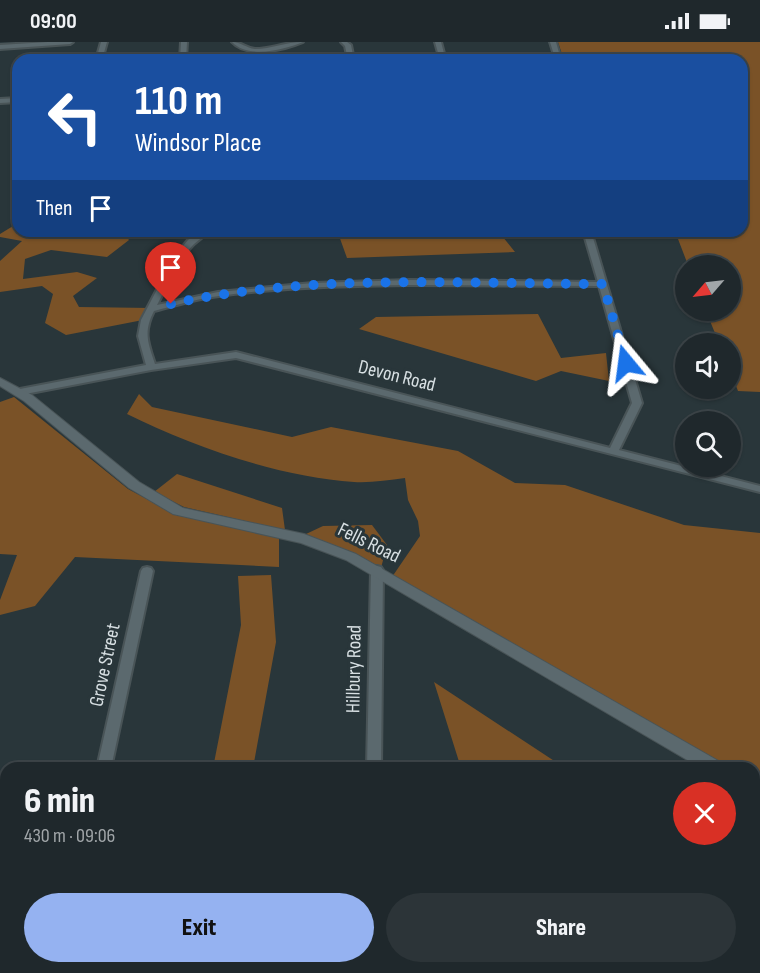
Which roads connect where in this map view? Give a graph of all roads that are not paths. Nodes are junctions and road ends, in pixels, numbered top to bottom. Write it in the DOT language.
graph roads {
  1 [pos="70,42"];
  2 [pos="235,42"];
  3 [pos="300,42"];
  4 [pos="0,47"];
  5 [pos="198,237"];
  6 [pos="589,237"];
  7 [pos="603,284"];
  8 [pos="151,309"];
  9 [pos="151,367"];
  10 [pos="0,381"];
  11 [pos="20,392"];
  12 [pos="613,451"];
  13 [pos="760,489"];
  14 [pos="147,570"];
  15 [pos="376,570"];
  16 [pos="106,762"];
  17 [pos="374,762"];
  18 [pos="706,762"];
  1 -- 4 [label="street"];
  2 -- 3 [label="street"];
  5 -- 8 [label="street"];
  6 -- 7 [label="street"];
  7 -- 8 [label="street"];
  7 -- 12 [label="street"];
  8 -- 9 [label="street"];
  9 -- 11 [label="street, Devon Road"];
  9 -- 12 [label="street, Devon Road"];
  10 -- 11 [label="street, Fells Road"];
  11 -- 15 [label="street, Fells Road"];
  12 -- 13 [label="street, Devon Road"];
  14 -- 16 [label="street, Grove Street"];
  15 -- 17 [label="street, Hillbury Road"];
  15 -- 18 [label="street, Fells Road"];
}
